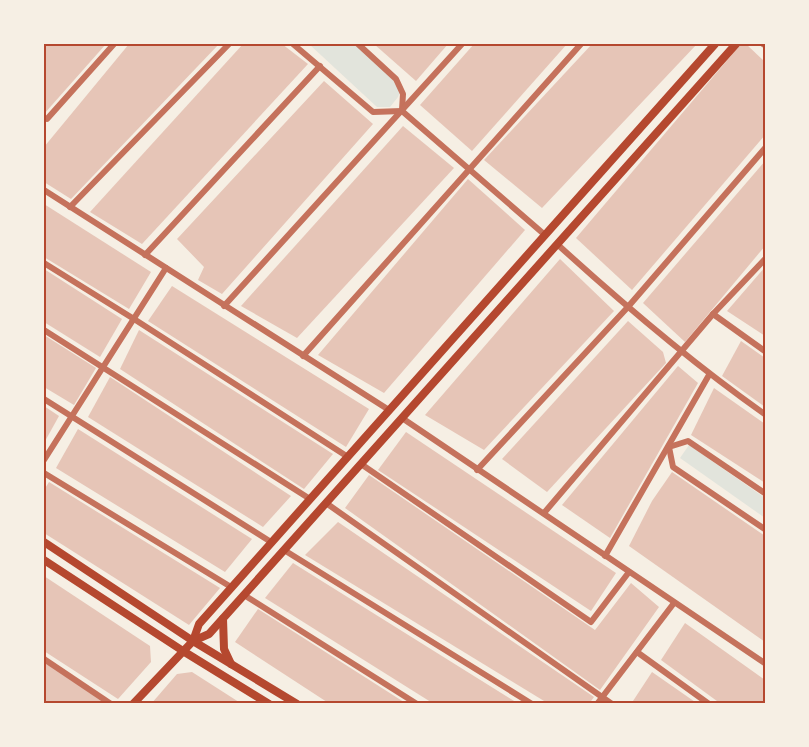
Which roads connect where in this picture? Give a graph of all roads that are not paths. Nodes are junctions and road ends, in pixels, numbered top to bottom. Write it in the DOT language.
graph roads {
  1 [pos="114,44"];
  2 [pos="229,44"];
  3 [pos="293,44"];
  4 [pos="358,44"];
  5 [pos="462,44"];
  6 [pos="581,44"];
  7 [pos="715,44"];
  8 [pos="736,44"];
  9 [pos="320,66"];
  10 [pos="402,111"];
  11 [pos="44,118"];
  12 [pos="765,147"];
  13 [pos="468,168"];
  14 [pos="604,168"];
  15 [pos="616,178"];
  16 [pos="44,190"];
  17 [pos="70,207"];
  18 [pos="545,235"];
  19 [pos="557,244"];
  20 [pos="145,255"];
  21 [pos="765,258"];
  22 [pos="44,263"];
  23 [pos="166,268"];
  24 [pos="224,306"];
  25 [pos="627,308"];
  26 [pos="713,314"];
  27 [pos="134,318"];
  28 [pos="44,330"];
  29 [pos="765,352"];
  30 [pos="682,353"];
  31 [pos="303,356"];
  32 [pos="103,366"];
  33 [pos="709,375"];
  34 [pos="44,399"];
  35 [pos="389,410"];
  36 [pos="765,415"];
  37 [pos="71,417"];
  38 [pos="402,418"];
  39 [pos="669,447"];
  40 [pos="348,457"];
  41 [pos="44,460"];
  42 [pos="361,464"];
  43 [pos="477,470"];
  44 [pos="44,473"];
  45 [pos="765,494"];
  46 [pos="310,499"];
  47 [pos="326,504"];
  48 [pos="544,513"];
  49 [pos="765,530"];
  50 [pos="44,542"];
  51 [pos="271,543"];
  52 [pos="284,550"];
  53 [pos="605,556"];
  54 [pos="44,560"];
  55 [pos="629,572"];
  56 [pos="231,587"];
  57 [pos="244,595"];
  58 [pos="674,603"];
  59 [pos="224,618"];
  60 [pos="193,641"];
  61 [pos="183,651"];
  62 [pos="637,652"];
  63 [pos="44,659"];
  64 [pos="231,664"];
  65 [pos="765,664"];
  66 [pos="603,696"];
  67 [pos="111,704"];
  68 [pos="133,704"];
  69 [pos="269,704"];
  70 [pos="297,704"];
  71 [pos="417,704"];
  72 [pos="532,704"];
  73 [pos="597,704"];
  74 [pos="612,704"];
  75 [pos="709,704"];
  1 -- 11 [label="street"];
  2 -- 17 [label="street"];
  3 -- 9 [label="street"];
  4 -- 10 [label="street"];
  5 -- 10 [label="street"];
  6 -- 13 [label="street"];
  7 -- 14 [label="main road"];
  8 -- 15 [label="main road"];
  9 -- 10 [label="street"];
  9 -- 20 [label="street"];
  10 -- 13 [label="street"];
  10 -- 24 [label="street"];
  12 -- 25 [label="street"];
  13 -- 18 [label="street"];
  13 -- 31 [label="street"];
  14 -- 15 [label="main road"];
  14 -- 18 [label="main road"];
  15 -- 19 [label="main road"];
  16 -- 17 [label="street"];
  17 -- 20 [label="street"];
  18 -- 35 [label="main road"];
  19 -- 25 [label="street"];
  19 -- 38 [label="main road"];
  20 -- 23 [label="street"];
  21 -- 26 [label="street"];
  22 -- 27 [label="street"];
  23 -- 24 [label="street"];
  23 -- 27 [label="street"];
  24 -- 31 [label="street"];
  25 -- 30 [label="street"];
  25 -- 43 [label="street"];
  26 -- 29 [label="street"];
  26 -- 30 [label="street"];
  27 -- 32 [label="street"];
  27 -- 40 [label="street"];
  28 -- 32 [label="street"];
  30 -- 33 [label="street"];
  30 -- 48 [label="street"];
  31 -- 35 [label="street"];
  32 -- 37 [label="street"];
  32 -- 46 [label="street"];
  33 -- 36 [label="street"];
  33 -- 39 [label="street"];
  34 -- 37 [label="street"];
  35 -- 40 [label="main road"];
  37 -- 41 [label="street"];
  37 -- 51 [label="street"];
  38 -- 42 [label="main road"];
  38 -- 43 [label="street"];
  39 -- 45 [label="street"];
  39 -- 49 [label="street"];
  39 -- 53 [label="street"];
  40 -- 46 [label="main road"];
  42 -- 47 [label="main road"];
  42 -- 55 [label="street"];
  43 -- 48 [label="street"];
  44 -- 56 [label="street"];
  46 -- 51 [label="main road"];
  47 -- 52 [label="main road"];
  47 -- 66 [label="street"];
  48 -- 53 [label="street"];
  50 -- 60 [label="main road"];
  51 -- 56 [label="main road"];
  52 -- 57 [label="main road"];
  52 -- 72 [label="street"];
  53 -- 55 [label="street"];
  54 -- 61 [label="main road"];
  55 -- 58 [label="street"];
  56 -- 60 [label="main road"];
  57 -- 59 [label="main road"];
  57 -- 71 [label="street"];
  58 -- 62 [label="street"];
  58 -- 65 [label="street"];
  59 -- 60 [label="main road"];
  59 -- 64 [label="main road"];
  60 -- 61 [label="main road"];
  60 -- 64 [label="main road"];
  61 -- 68 [label="main road"];
  61 -- 69 [label="main road"];
  62 -- 66 [label="street"];
  62 -- 75 [label="street"];
  63 -- 67 [label="street"];
  64 -- 70 [label="main road"];
  66 -- 73 [label="street"];
  66 -- 74 [label="street"];
}
